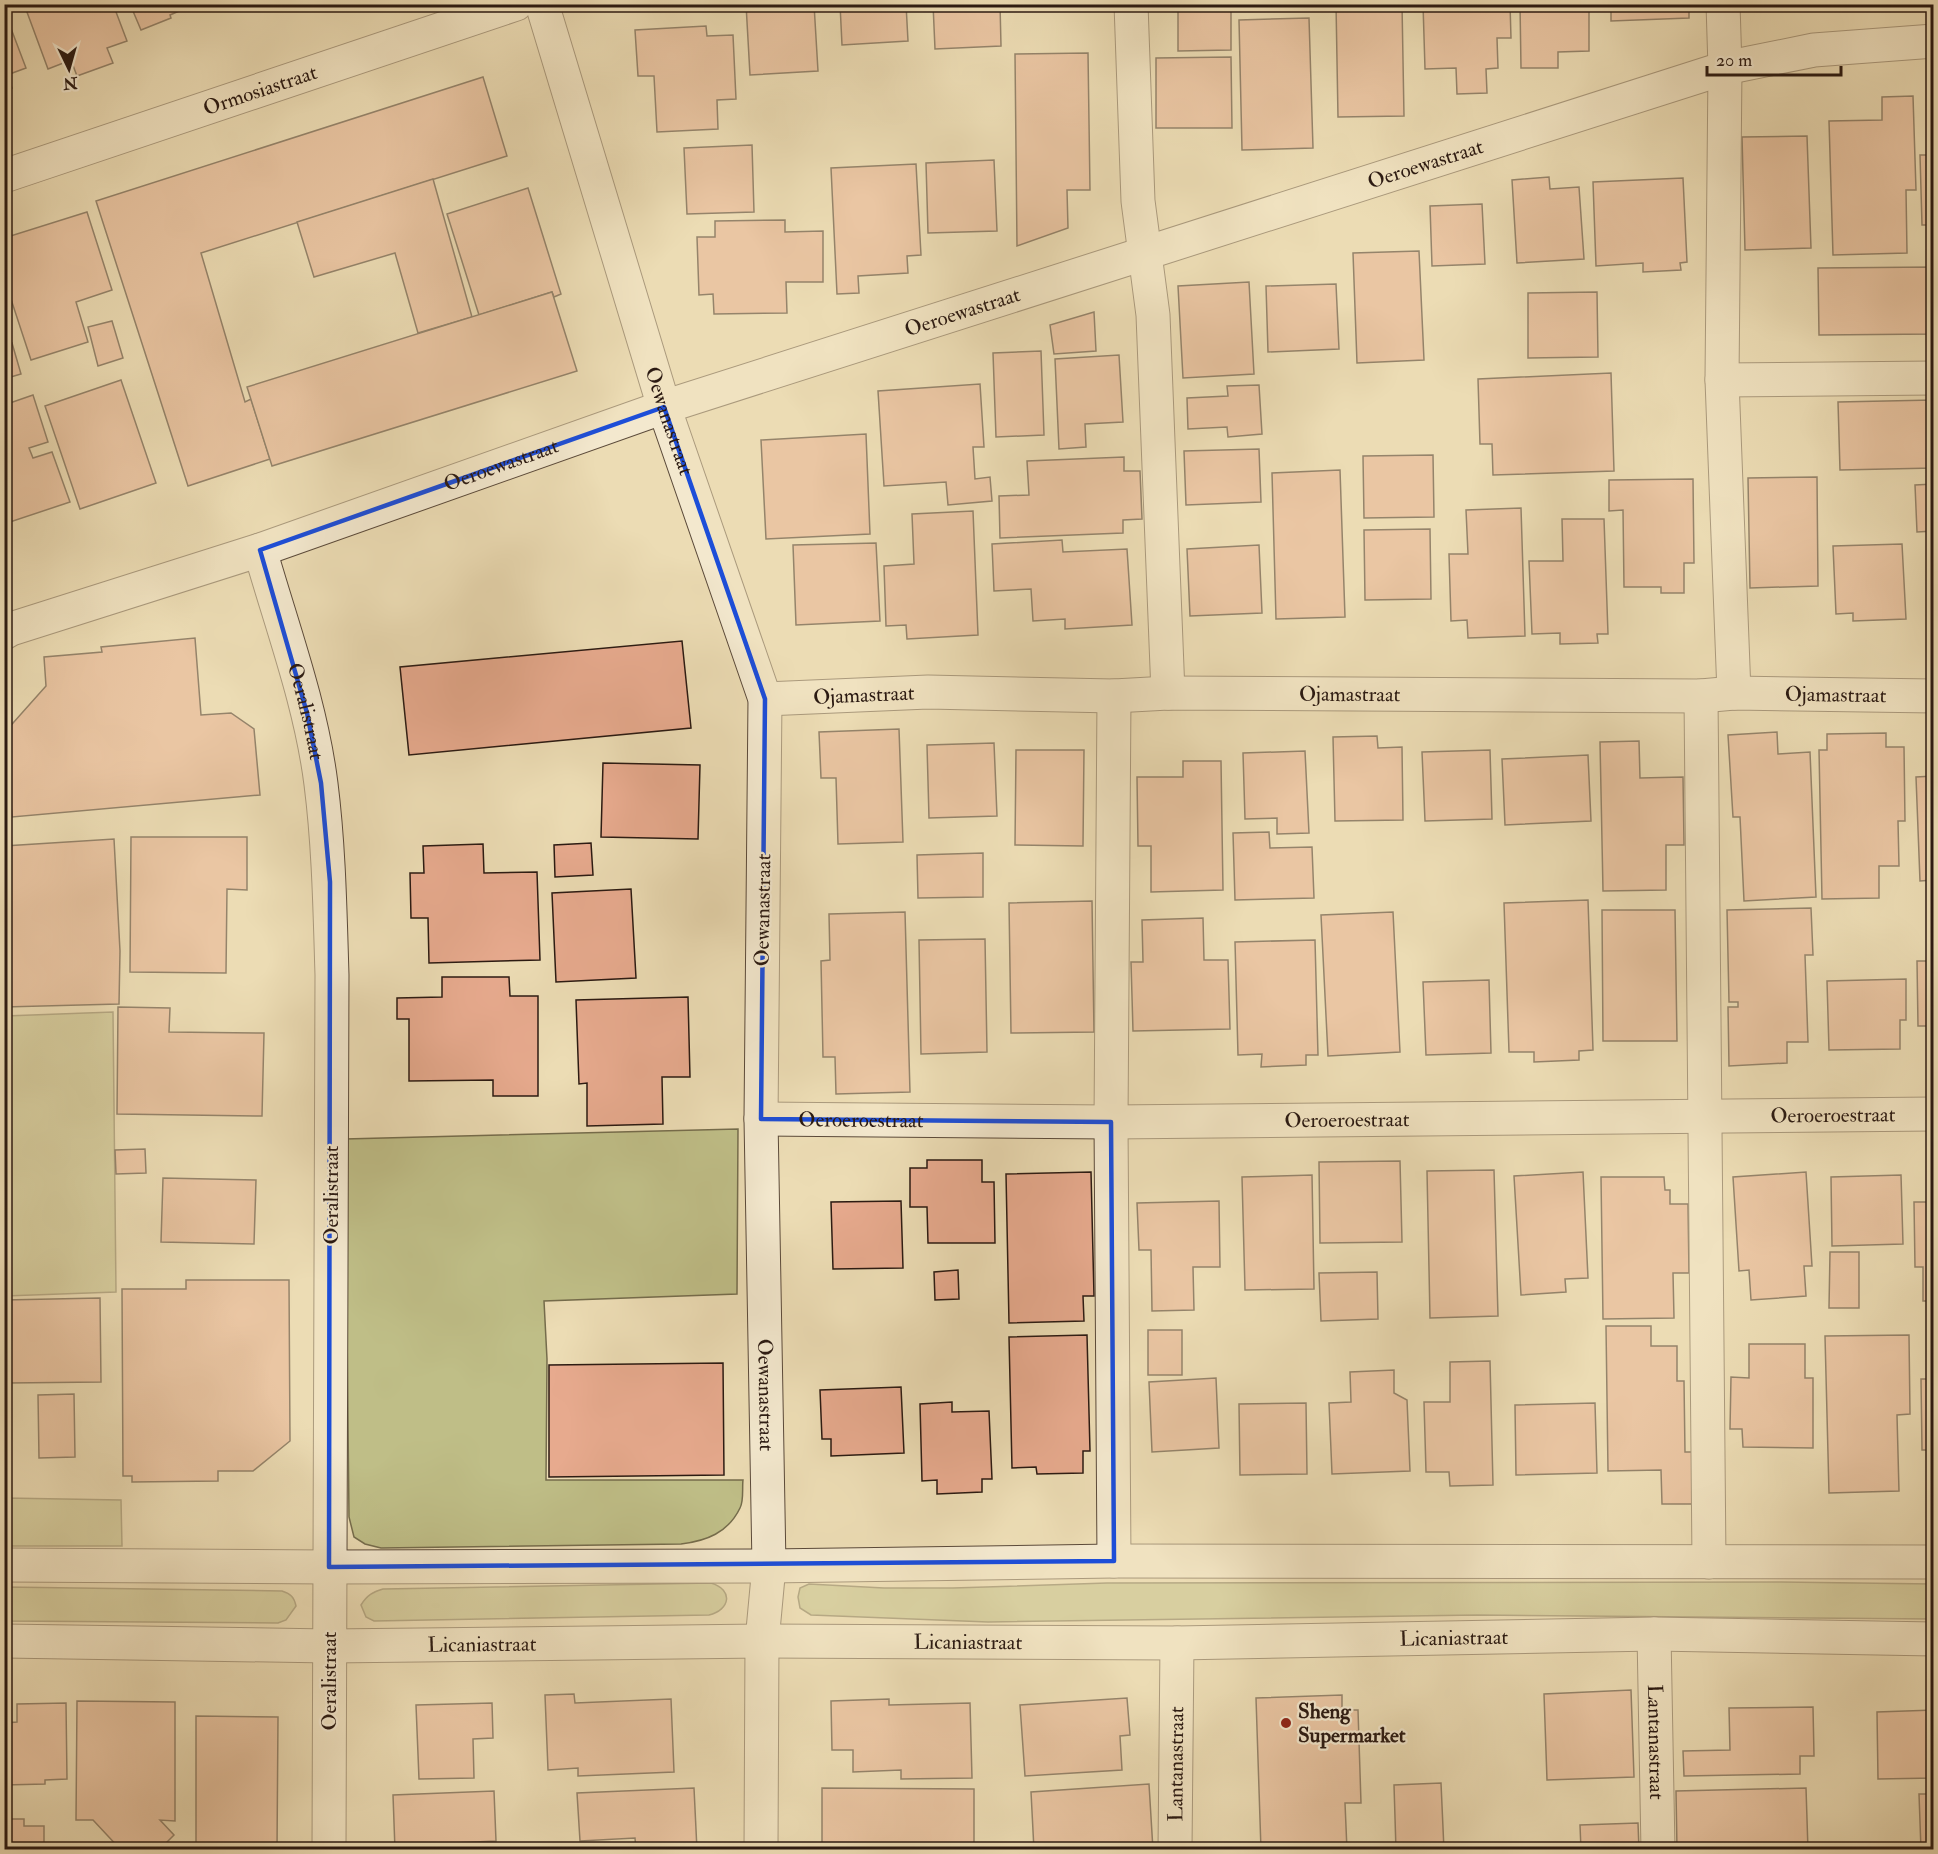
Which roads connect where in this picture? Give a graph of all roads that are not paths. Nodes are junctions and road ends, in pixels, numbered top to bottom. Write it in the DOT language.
graph roads {
  1 [pos="516,4"];
  2 [pos="542,4"];
  3 [pos="1131,4"];
  4 [pos="1723,4"];
  5 [pos="1934,41"];
  6 [pos="1725,68"];
  7 [pos="4,176"];
  8 [pos="1145,252"];
  9 [pos="1934,378"];
  10 [pos="1722,380"];
  11 [pos="664,407"];
  12 [pos="260,550"];
  13 [pos="4,633"];
  14 [pos="1168,693"];
  15 [pos="1734,693"];
  16 [pos="1114,696"];
  17 [pos="1701,696"];
  18 [pos="1934,696"];
  19 [pos="765,699"];
  20 [pos="1934,1114"];
  21 [pos="1706,1116"];
  22 [pos="761,1119"];
  23 [pos="1111,1122"];
  24 [pos="1114,1561"];
  25 [pos="1709,1562"];
  26 [pos="1934,1562"];
  27 [pos="4,1565"];
  28 [pos="769,1566"];
  29 [pos="329,1567"];
  30 [pos="1654,1635"];
  31 [pos="1934,1639"];
  32 [pos="4,1641"];
  33 [pos="762,1641"];
  34 [pos="1177,1643"];
  35 [pos="329,1646"];
  36 [pos="329,1850"];
  37 [pos="761,1850"];
  38 [pos="1175,1850"];
  39 [pos="1658,1850"];
  1 -- 7 [label="street, Ormosiastraat"];
  2 -- 11 [label="street, Oewanastraat"];
  3 -- 8 [label="street"];
  4 -- 6 [label="street"];
  5 -- 6 [label="street, Oeroewastraat"];
  6 -- 8 [label="street, Oeroewastraat"];
  6 -- 10 [label="street"];
  8 -- 11 [label="street, Oeroewastraat"];
  8 -- 14 [label="street"];
  9 -- 10 [label="street"];
  10 -- 15 [label="street"];
  11 -- 12 [label="street, Oeroewastraat"];
  11 -- 19 [label="street, Oewanastraat"];
  12 -- 13 [label="street, Oeroewastraat"];
  12 -- 29 [label="street, Oeralistraat"];
  14 -- 16 [label="street, Ojamastraat"];
  14 -- 17 [label="street, Ojamastraat"];
  15 -- 17 [label="street, Ojamastraat"];
  15 -- 18 [label="street, Ojamastraat"];
  16 -- 19 [label="street, Ojamastraat"];
  16 -- 23 [label="street"];
  17 -- 21 [label="street"];
  19 -- 22 [label="street, Oewanastraat"];
  20 -- 21 [label="street, Oeroeroestraat"];
  21 -- 23 [label="street, Oeroeroestraat"];
  21 -- 25 [label="street"];
  22 -- 23 [label="street, Oeroeroestraat"];
  22 -- 28 [label="street, Oewanastraat"];
  23 -- 24 [label="street"];
  24 -- 25 [label="street"];
  24 -- 28 [label="street"];
  25 -- 26 [label="street"];
  27 -- 29 [label="street"];
  28 -- 29 [label="street"];
  28 -- 33 [label="street, Oewanastraat"];
  29 -- 35 [label="street, Oeralistraat"];
  30 -- 31 [label="street, Licaniastraat"];
  30 -- 34 [label="street, Licaniastraat"];
  30 -- 39 [label="street, Lantanastraat"];
  32 -- 35 [label="street, Licaniastraat"];
  33 -- 34 [label="street, Licaniastraat"];
  33 -- 35 [label="street, Licaniastraat"];
  33 -- 37 [label="street, Oewanastraat"];
  34 -- 38 [label="street, Lantanastraat"];
  35 -- 36 [label="street, Oeralistraat"];
}
